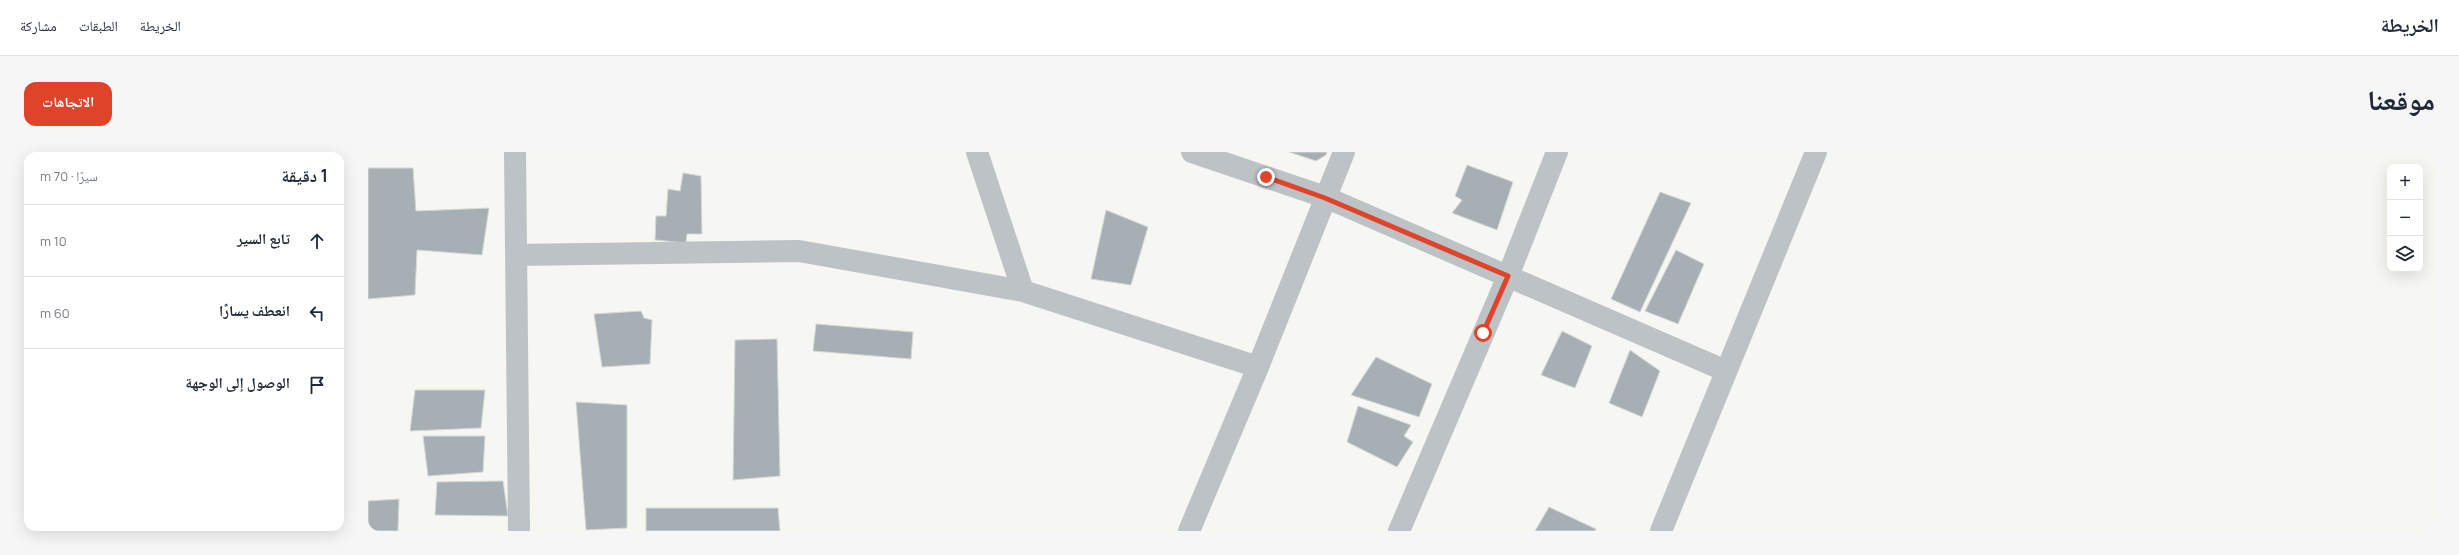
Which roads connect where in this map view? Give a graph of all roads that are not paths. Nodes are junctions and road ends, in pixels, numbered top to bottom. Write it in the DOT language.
graph roads {
  1 [pos="515,152"];
  2 [pos="977,152"];
  3 [pos="1192,152"];
  4 [pos="1344,152"];
  5 [pos="1557,152"];
  6 [pos="1816,152"];
  7 [pos="1325,198"];
  8 [pos="516,255"];
  9 [pos="1508,276"];
  10 [pos="1024,291"];
  11 [pos="1258,367"];
  12 [pos="1726,371"];
  13 [pos="519,531"];
  14 [pos="1189,531"];
  15 [pos="1399,531"];
  16 [pos="1661,531"];
  1 -- 8 [label="street"];
  2 -- 10 [label="street"];
  3 -- 7 [label="street"];
  4 -- 7 [label="street"];
  5 -- 9 [label="street"];
  6 -- 12 [label="street"];
  7 -- 9 [label="street"];
  7 -- 11 [label="street"];
  8 -- 10 [label="street"];
  8 -- 13 [label="street"];
  9 -- 12 [label="street"];
  9 -- 15 [label="street"];
  10 -- 11 [label="street"];
  11 -- 14 [label="street"];
  12 -- 16 [label="street"];
}
